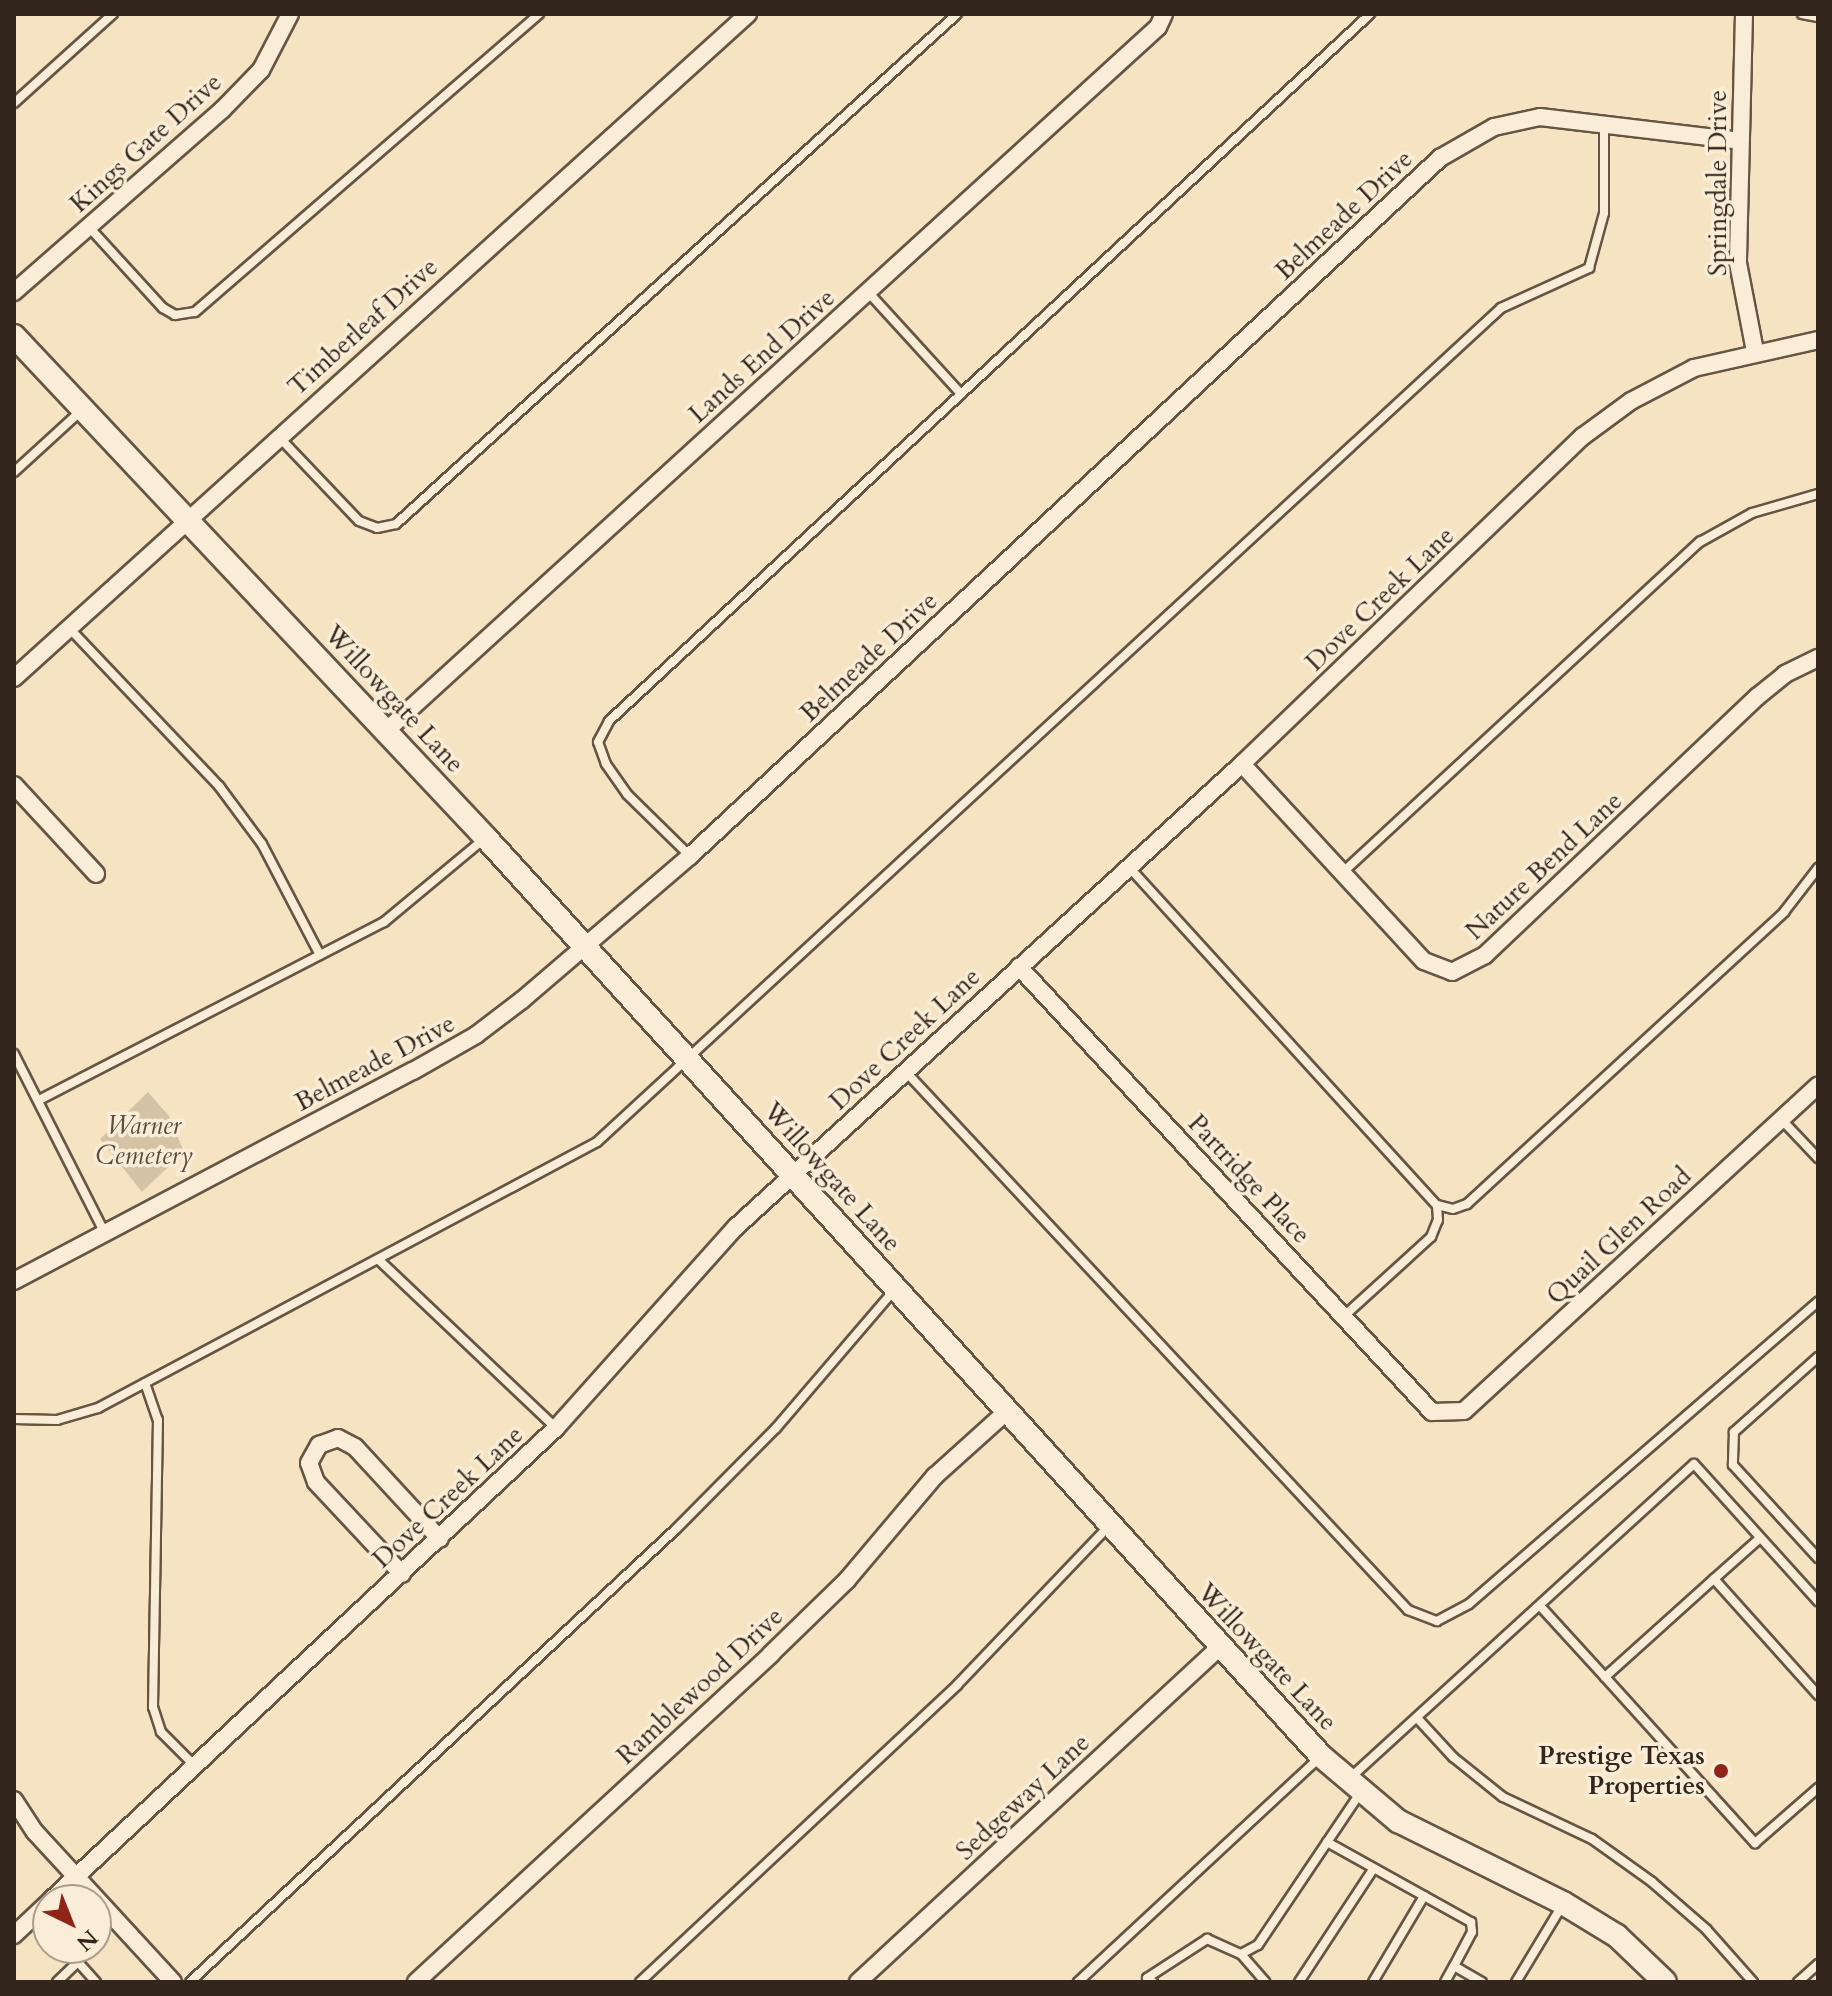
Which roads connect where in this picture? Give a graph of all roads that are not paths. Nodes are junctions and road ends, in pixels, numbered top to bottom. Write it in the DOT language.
graph roads {
  1 [pos="113,14"];
  2 [pos="290,14"];
  3 [pos="539,14"];
  4 [pos="748,14"];
  5 [pos="957,14"];
  6 [pos="1164,14"];
  7 [pos="1370,14"];
  8 [pos="1744,14"];
  9 [pos="1802,14"];
  10 [pos="1818,17"];
  11 [pos="14,103"];
  12 [pos="1603,124"];
  13 [pos="1741,141"];
  14 [pos="88,226"];
  15 [pos="14,292"];
  16 [pos="868,292"];
  17 [pos="14,336"];
  18 [pos="1818,340"];
  19 [pos="1755,351"];
  20 [pos="961,394"];
  21 [pos="82,409"];
  22 [pos="278,436"];
  23 [pos="14,472"];
  24 [pos="1818,494"];
  25 [pos="185,519"];
  26 [pos="68,628"];
  27 [pos="1818,658"];
  28 [pos="14,678"];
  29 [pos="387,730"];
  30 [pos="1242,764"];
  31 [pos="14,785"];
  32 [pos="486,838"];
  33 [pos="690,856"];
  34 [pos="1128,866"];
  35 [pos="1818,868"];
  36 [pos="96,874"];
  37 [pos="1341,874"];
  38 [pos="586,950"];
  39 [pos="320,955"];
  40 [pos="1019,967"];
  41 [pos="14,1054"];
  42 [pos="687,1060"];
  43 [pos="905,1072"];
  44 [pos="1818,1085"];
  45 [pos="39,1100"];
  46 [pos="1781,1119"];
  47 [pos="1818,1158"];
  48 [pos="792,1174"];
  49 [pos="1437,1205"];
  50 [pos="105,1233"];
  51 [pos="380,1261"];
  52 [pos="14,1281"];
  53 [pos="895,1288"];
  54 [pos="1818,1302"];
  55 [pos="1343,1317"];
  56 [pos="1818,1357"];
  57 [pos="145,1383"];
  58 [pos="1005,1413"];
  59 [pos="1448,1414"];
  60 [pos="14,1419"];
  61 [pos="556,1428"];
  62 [pos="1109,1526"];
  63 [pos="1760,1538"];
  64 [pos="440,1539"];
  65 [pos="1818,1558"];
  66 [pos="402,1574"];
  67 [pos="1714,1579"];
  68 [pos="1818,1601"];
  69 [pos="1541,1607"];
  70 [pos="1220,1647"];
  71 [pos="1605,1677"];
  72 [pos="1818,1695"];
  73 [pos="1418,1719"];
  74 [pos="1321,1756"];
  75 [pos="196,1767"];
  76 [pos="1354,1786"];
  77 [pos="1818,1788"];
  78 [pos="14,1800"];
  79 [pos="1327,1842"];
  80 [pos="1374,1868"];
  81 [pos="76,1877"];
  82 [pos="69,1884"];
  83 [pos="1424,1896"];
  84 [pos="1563,1903"];
  85 [pos="32,1918"];
  86 [pos="14,1935"];
  87 [pos="1241,1954"];
  88 [pos="1818,1964"];
  89 [pos="1454,1966"];
  90 [pos="1147,1981"];
  91 [pos="57,1982"];
  92 [pos="96,1982"];
  93 [pos="173,1982"];
  94 [pos="190,1982"];
  95 [pos="416,1982"];
  96 [pos="640,1982"];
  97 [pos="858,1982"];
  98 [pos="1078,1982"];
  99 [pos="1265,1982"];
  100 [pos="1299,1982"];
  101 [pos="1373,1982"];
  102 [pos="1445,1982"];
  103 [pos="1482,1982"];
  104 [pos="1516,1982"];
  105 [pos="1665,1982"];
  106 [pos="1753,1982"];
  107 [pos="1798,1982"];
  1 -- 11 [label="lane"];
  2 -- 14 [label="street, Kings Gate Drive"];
  3 -- 14 [label="lane"];
  4 -- 22 [label="street, Timberleaf Drive"];
  5 -- 22 [label="lane"];
  6 -- 16 [label="street, Lands End Drive"];
  7 -- 20 [label="lane"];
  8 -- 13 [label="street, Springdale Drive"];
  9 -- 10 [label="lane"];
  12 -- 13 [label="street, Belmeade Drive"];
  12 -- 33 [label="street, Belmeade Drive"];
  12 -- 42 [label="lane"];
  13 -- 19 [label="street, Springdale Drive"];
  14 -- 15 [label="street, Kings Gate Drive"];
  16 -- 20 [label="lane"];
  16 -- 29 [label="street, Lands End Drive"];
  17 -- 21 [label="street, Willowgate Lane"];
  18 -- 19 [label="street, Dove Creek Lane"];
  19 -- 30 [label="street, Dove Creek Lane"];
  20 -- 33 [label="lane"];
  21 -- 23 [label="lane"];
  21 -- 25 [label="street, Willowgate Lane"];
  22 -- 25 [label="street, Timberleaf Drive"];
  24 -- 37 [label="lane"];
  25 -- 26 [label="street, Timberleaf Drive"];
  25 -- 29 [label="street, Willowgate Lane"];
  26 -- 28 [label="street, Timberleaf Drive"];
  26 -- 39 [label="lane"];
  27 -- 37 [label="street, Nature Bend Lane"];
  29 -- 32 [label="street, Willowgate Lane"];
  30 -- 34 [label="street, Dove Creek Lane"];
  30 -- 37 [label="street, Nature Bend Lane"];
  31 -- 36 [label="street"];
  32 -- 38 [label="street, Willowgate Lane"];
  32 -- 39 [label="lane"];
  33 -- 38 [label="street, Belmeade Drive"];
  34 -- 40 [label="street, Dove Creek Lane"];
  34 -- 49 [label="lane"];
  35 -- 49 [label="lane"];
  38 -- 42 [label="street, Willowgate Lane"];
  38 -- 50 [label="street, Belmeade Drive"];
  39 -- 45 [label="lane"];
  40 -- 43 [label="street, Dove Creek Lane"];
  40 -- 55 [label="street, Partridge Place"];
  41 -- 45 [label="lane"];
  42 -- 48 [label="street, Willowgate Lane"];
  42 -- 51 [label="lane"];
  43 -- 48 [label="street, Dove Creek Lane"];
  43 -- 54 [label="lane"];
  44 -- 46 [label="street, Quail Glen Road"];
  45 -- 50 [label="lane"];
  46 -- 47 [label="lane"];
  46 -- 59 [label="street, Quail Glen Road"];
  48 -- 53 [label="street, Willowgate Lane"];
  48 -- 61 [label="street, Dove Creek Lane"];
  49 -- 55 [label="lane"];
  50 -- 52 [label="street, Belmeade Drive"];
  51 -- 57 [label="lane"];
  51 -- 61 [label="lane"];
  53 -- 58 [label="street, Willowgate Lane"];
  53 -- 94 [label="lane"];
  55 -- 59 [label="street, Partridge Place"];
  56 -- 65 [label="lane"];
  57 -- 60 [label="lane"];
  57 -- 75 [label="lane"];
  58 -- 62 [label="street, Willowgate Lane"];
  58 -- 95 [label="street, Ramblewood Drive"];
  61 -- 64 [label="street, Dove Creek Lane"];
  62 -- 70 [label="street, Willowgate Lane"];
  62 -- 96 [label="lane"];
  63 -- 67 [label="lane"];
  63 -- 68 [label="lane"];
  63 -- 69 [label="lane"];
  64 -- 66 [label="street, Dove Creek Lane"];
  64 -- 66 [label="street"];
  66 -- 75 [label="street, Dove Creek Lane"];
  67 -- 71 [label="lane"];
  67 -- 72 [label="lane"];
  69 -- 71 [label="lane"];
  69 -- 73 [label="lane"];
  70 -- 74 [label="street, Willowgate Lane"];
  70 -- 97 [label="street, Sedgeway Lane"];
  71 -- 77 [label="lane"];
  73 -- 76 [label="lane"];
  73 -- 106 [label="lane"];
  74 -- 76 [label="street, Willowgate Lane"];
  74 -- 98 [label="lane"];
  75 -- 81 [label="street, Dove Creek Lane"];
  76 -- 79 [label="lane"];
  76 -- 84 [label="street, Willowgate Lane"];
  78 -- 81 [label="street"];
  79 -- 80 [label="lane"];
  79 -- 87 [label="lane"];
  80 -- 83 [label="lane"];
  80 -- 100 [label="lane"];
  81 -- 82 [label="street, Dove Creek Lane"];
  81 -- 93 [label="street"];
  83 -- 89 [label="lane"];
  83 -- 101 [label="lane"];
  84 -- 104 [label="lane"];
  84 -- 105 [label="street, Willowgate Lane"];
  85 -- 86 [label="street, Dove Creek Lane"];
  87 -- 90 [label="lane"];
  87 -- 99 [label="lane"];
  88 -- 107 [label="lane"];
  89 -- 102 [label="lane"];
  89 -- 103 [label="lane"];
  91 -- 92 [label="lane"];
}
